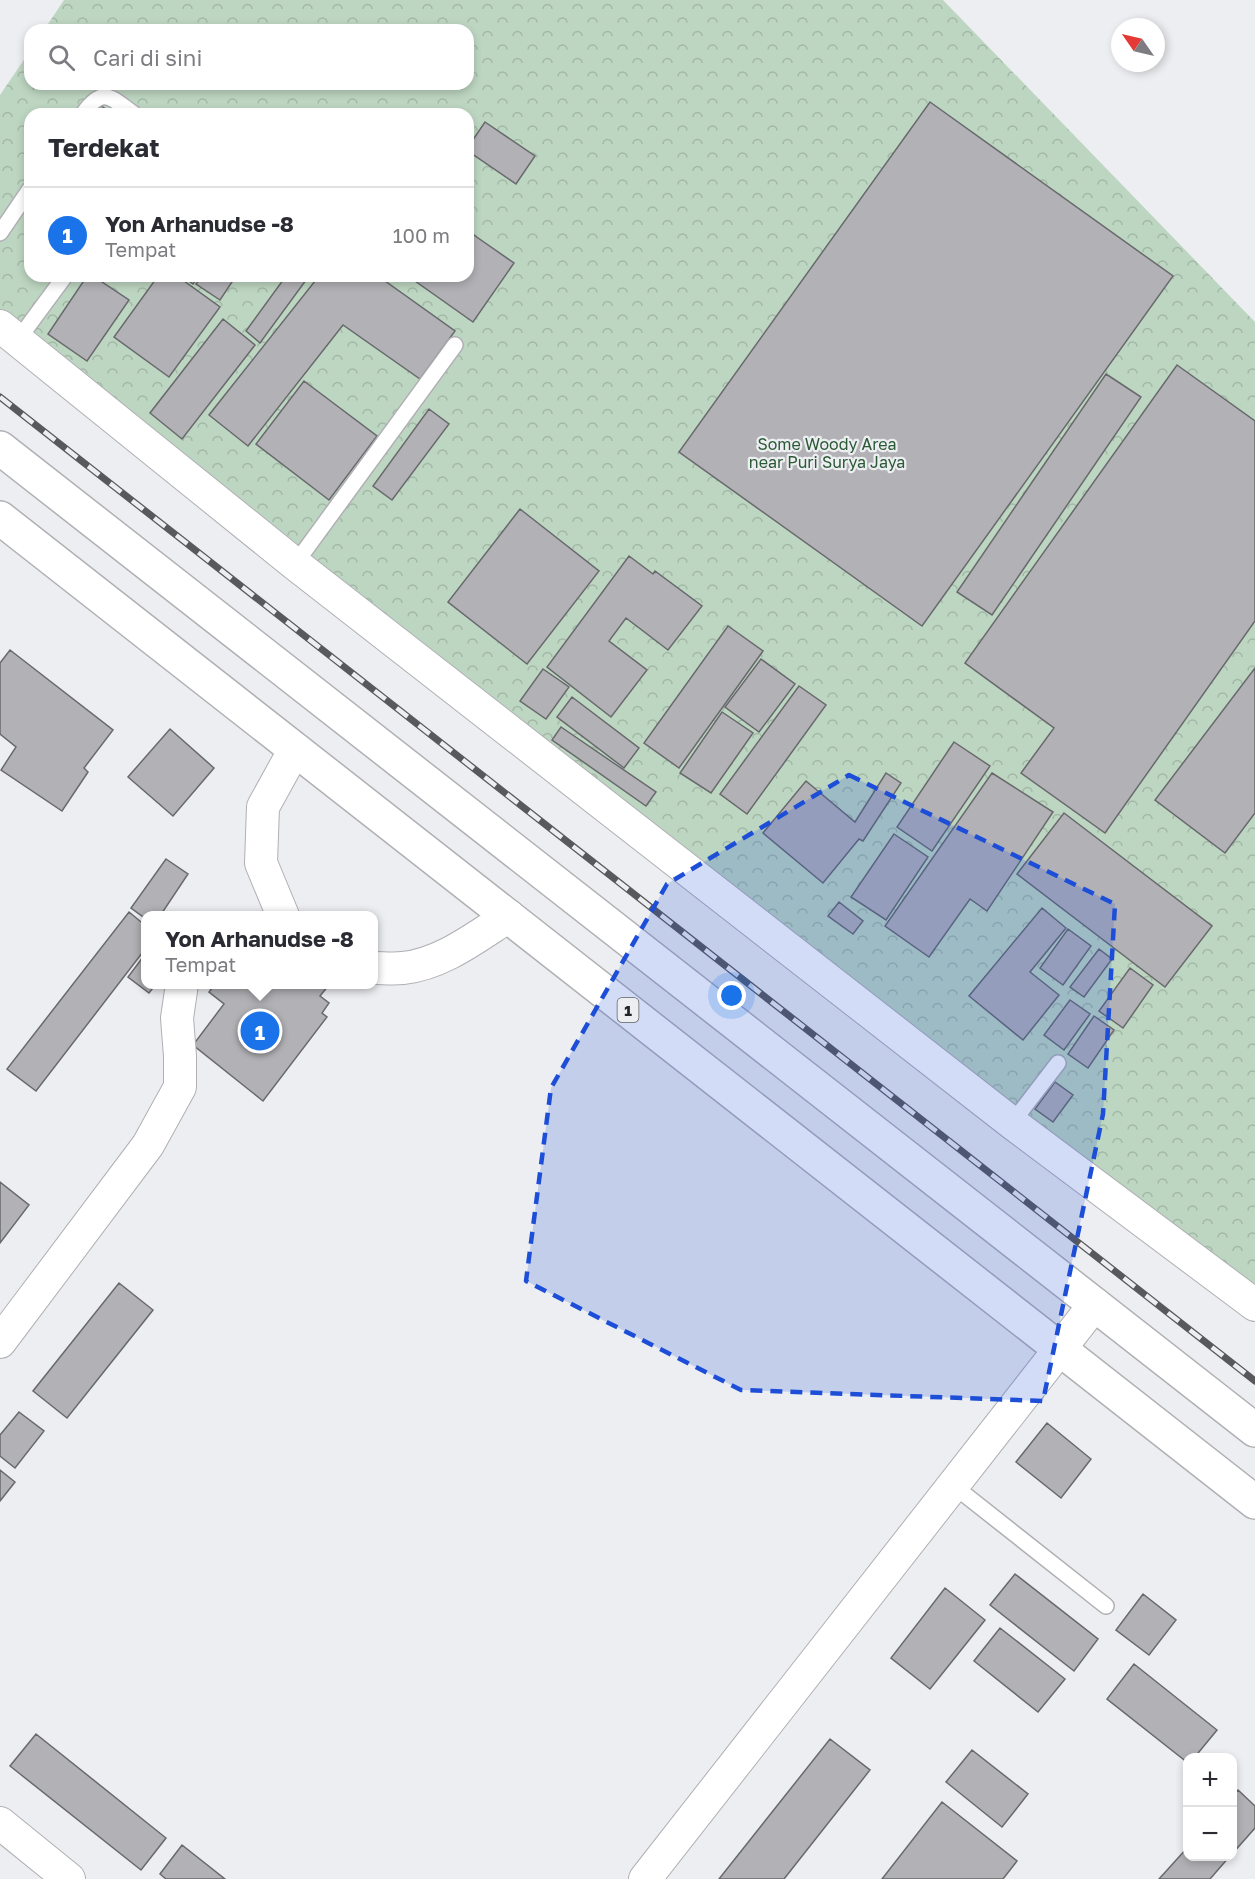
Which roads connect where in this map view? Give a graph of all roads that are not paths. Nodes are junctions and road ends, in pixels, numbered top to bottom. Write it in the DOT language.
graph roads {
  1 [pos="87,108"];
  2 [pos="126,108"];
  3 [pos="24,199"];
  4 [pos="0,232"];
  5 [pos="59,282"];
  6 [pos="9,334"];
  7 [pos="455,345"];
  8 [pos="0,448"];
  9 [pos="0,518"];
  10 [pos="295,564"];
  11 [pos="295,749"];
  12 [pos="280,911"];
  13 [pos="509,916"];
  14 [pos="378,968"];
  15 [pos="181,989"];
  16 [pos="1058,1063"];
  17 [pos="1012,1124"];
  18 [pos="1095,1305"];
  19 [pos="1255,1305"];
  20 [pos="0,1342"];
  21 [pos="1061,1350"];
  22 [pos="1255,1430"];
  23 [pos="954,1486"];
  24 [pos="1255,1502"];
  25 [pos="1106,1606"];
  26 [pos="0,1823"];
  27 [pos="69,1879"];
  28 [pos="645,1879"];
  1 -- 2 [label="lane"];
  3 -- 4 [label="lane"];
  5 -- 6 [label="lane"];
  6 -- 10 [label="street"];
  7 -- 10 [label="lane"];
  8 -- 18 [label="highway"];
  9 -- 11 [label="highway, 1"];
  10 -- 17 [label="street"];
  11 -- 12 [label="street"];
  11 -- 13 [label="highway, 1"];
  13 -- 14 [label="street"];
  13 -- 21 [label="highway, 1"];
  15 -- 20 [label="street"];
  16 -- 17 [label="lane"];
  17 -- 19 [label="street"];
  18 -- 21 [label="street"];
  18 -- 22 [label="highway"];
  21 -- 23 [label="street"];
  21 -- 24 [label="highway, 1"];
  23 -- 25 [label="lane"];
  23 -- 28 [label="street"];
  26 -- 27 [label="street"];
}
